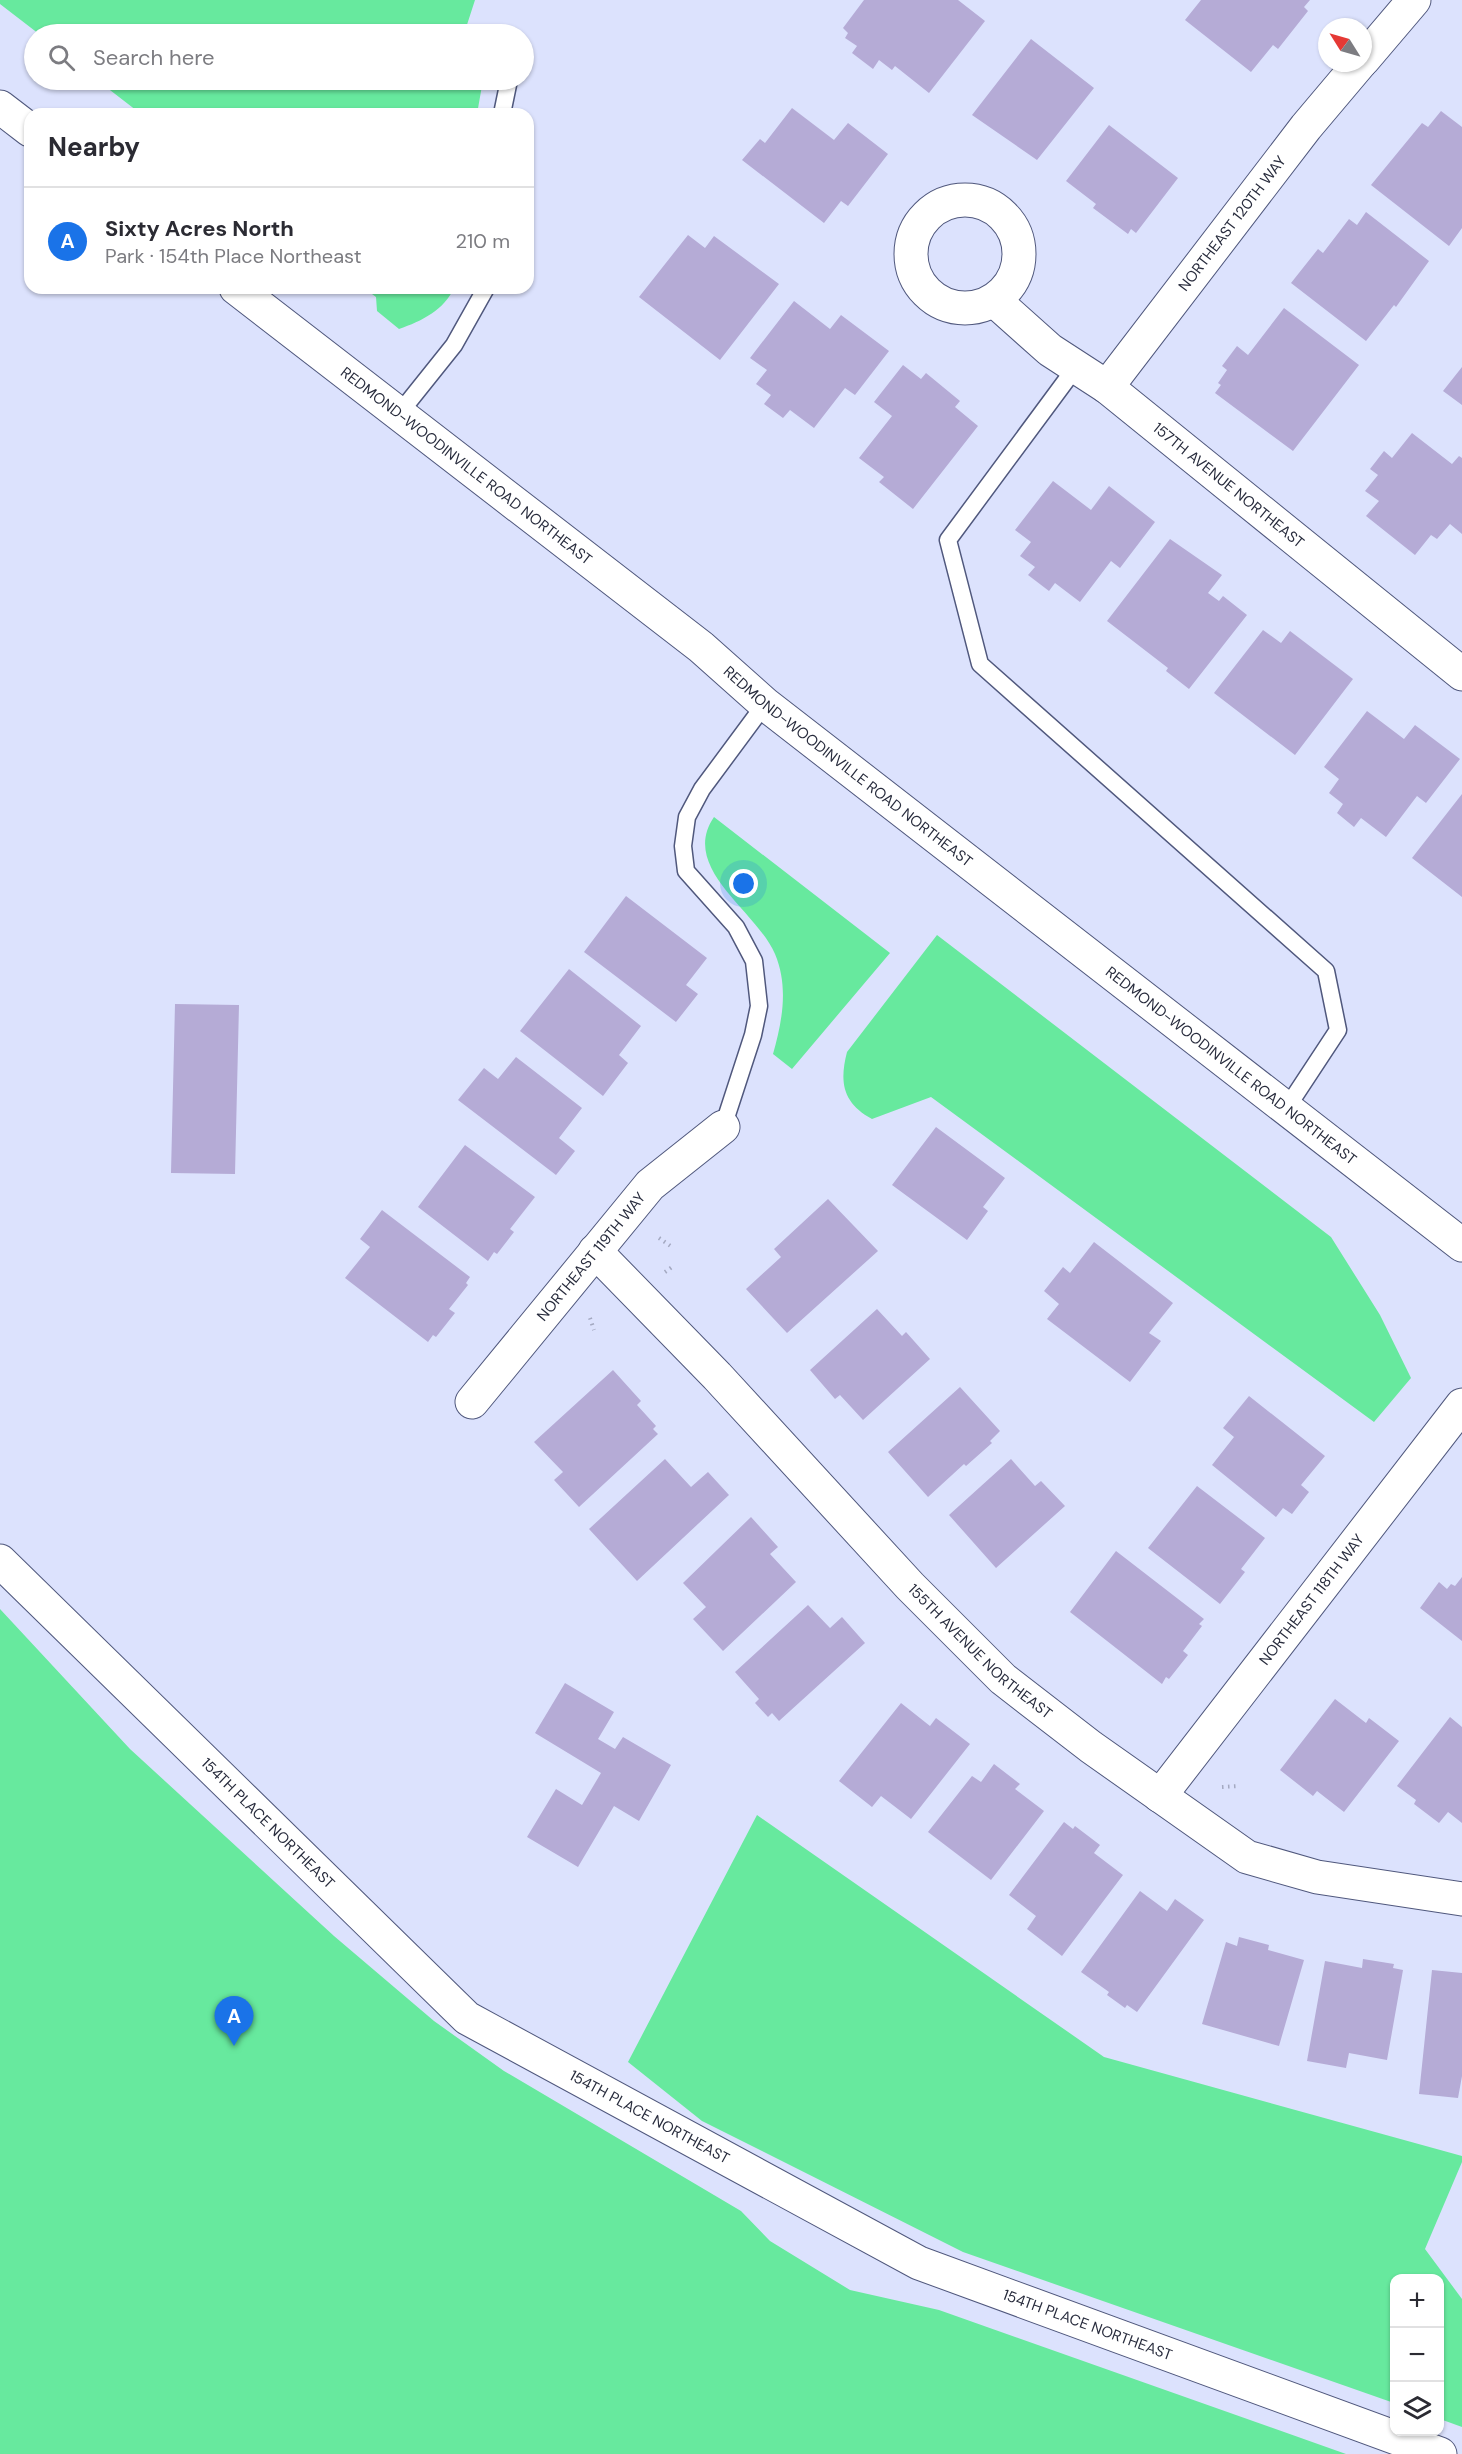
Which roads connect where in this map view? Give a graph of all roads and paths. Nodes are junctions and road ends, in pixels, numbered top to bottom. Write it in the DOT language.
graph roads {
  1 [pos="1414,0"];
  2 [pos="1372,49"];
  3 [pos="1353,72"];
  4 [pos="507,90"];
  5 [pos="0,107"];
  6 [pos="503,108"];
  7 [pos="24,125"];
  8 [pos="244,294"];
  9 [pos="483,294"];
  10 [pos="995,301"];
  11 [pos="1076,367"];
  12 [pos="1107,387"];
  13 [pos="398,415"];
  14 [pos="1459,665"];
  15 [pos="765,705"];
  16 [pos="1286,1109"];
  17 [pos="723,1127"];
  18 [pos="659,1238"];
  19 [pos="1462,1245"];
  20 [pos="672,1247"];
  21 [pos="595,1251"];
  22 [pos="590,1317"];
  23 [pos="594,1330"];
  24 [pos="472,1402"];
  25 [pos="1462,1405"];
  26 [pos="0,1561"];
  27 [pos="1238,1785"];
  28 [pos="1222,1786"];
  29 [pos="1160,1796"];
  30 [pos="1462,1899"];
  31 [pos="1440,2454"];
  1 -- 2 [label="street, NORTHEAST 120TH WAY"];
  3 -- 12 [label="street, NORTHEAST 120TH WAY"];
  4 -- 6 [label="lane"];
  5 -- 7 [label="street"];
  8 -- 13 [label="street, REDMOND-WOODINVILLE ROAD NORTHEAST"];
  9 -- 13 [label="lane"];
  10 -- 11 [label="street, 157TH AVENUE NORTHEAST"];
  11 -- 12 [label="street, 157TH AVENUE NORTHEAST"];
  11 -- 16 [label="lane"];
  12 -- 14 [label="street, 157TH AVENUE NORTHEAST"];
  13 -- 15 [label="street, REDMOND-WOODINVILLE ROAD NORTHEAST"];
  15 -- 16 [label="street, REDMOND-WOODINVILLE ROAD NORTHEAST"];
  15 -- 17 [label="lane"];
  16 -- 19 [label="street, REDMOND-WOODINVILLE ROAD NORTHEAST"];
  17 -- 21 [label="street, NORTHEAST 119TH WAY"];
  18 -- 20 [label="path"];
  21 -- 24 [label="street, NORTHEAST 119TH WAY"];
  21 -- 29 [label="street, 155TH AVENUE NORTHEAST"];
  22 -- 23 [label="path"];
  25 -- 29 [label="street, NORTHEAST 118TH WAY"];
  26 -- 31 [label="street, 154TH PLACE NORTHEAST"];
  27 -- 28 [label="path"];
  29 -- 30 [label="street, 155TH AVENUE NORTHEAST"];
}
